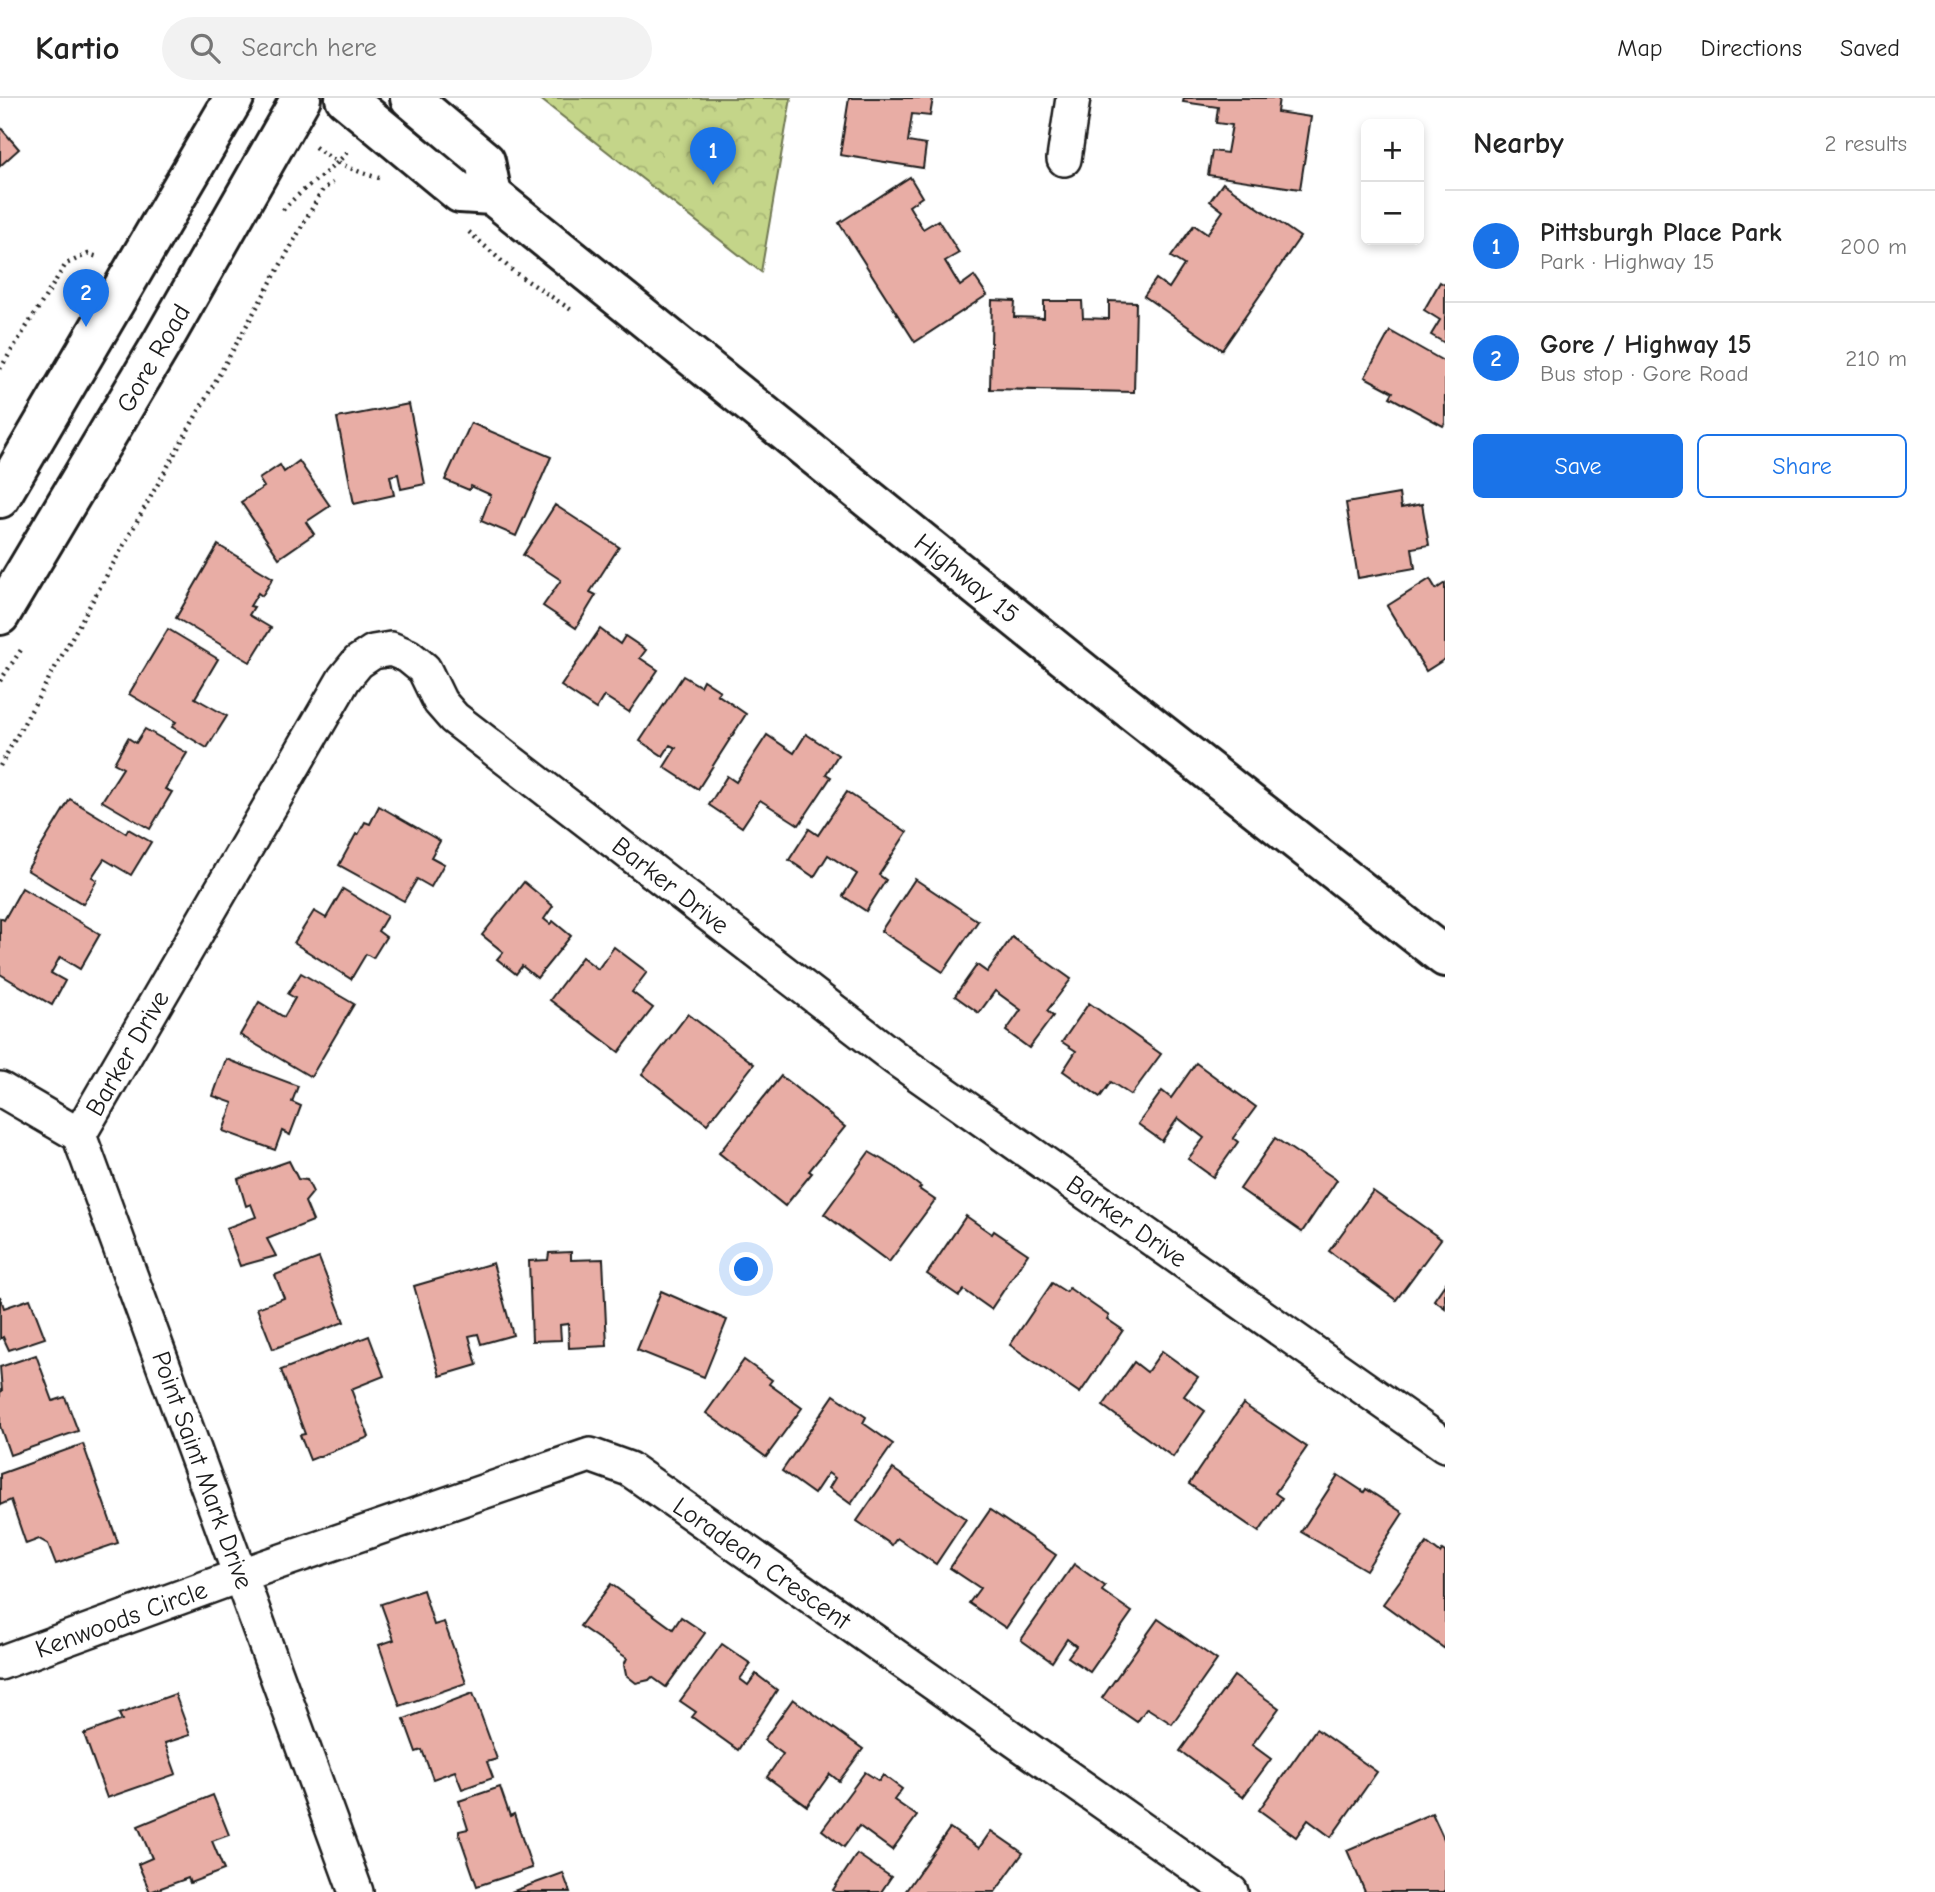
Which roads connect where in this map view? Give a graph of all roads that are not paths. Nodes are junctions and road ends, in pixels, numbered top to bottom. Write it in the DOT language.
graph roads {
  1 [pos="234,98"];
  2 [pos="301,98"];
  3 [pos="345,98"];
  4 [pos="410,98"];
  5 [pos="1073,98"];
  6 [pos="1064,159"];
  7 [pos="492,195"];
  8 [pos="0,498"];
  9 [pos="0,615"];
  10 [pos="1445,957"];
  11 [pos="0,1089"];
  12 [pos="79,1135"];
  13 [pos="1445,1445"];
  14 [pos="241,1575"];
  15 [pos="0,1662"];
  16 [pos="356,1892"];
  17 [pos="1231,1892"];
  1 -- 8 [label="main road"];
  2 -- 9 [label="main road, Gore Road"];
  3 -- 7 [label="main road"];
  4 -- 7 [label="main road"];
  5 -- 6 [label="street"];
  7 -- 10 [label="main road, Highway 15"];
  11 -- 12 [label="street"];
  12 -- 13 [label="street, Barker Drive"];
  12 -- 14 [label="street, Point Saint Mark Drive"];
  14 -- 15 [label="street, Kenwoods Circle"];
  14 -- 16 [label="street, Point Saint Mark Drive"];
  14 -- 17 [label="street, Loradean Crescent"];
}
